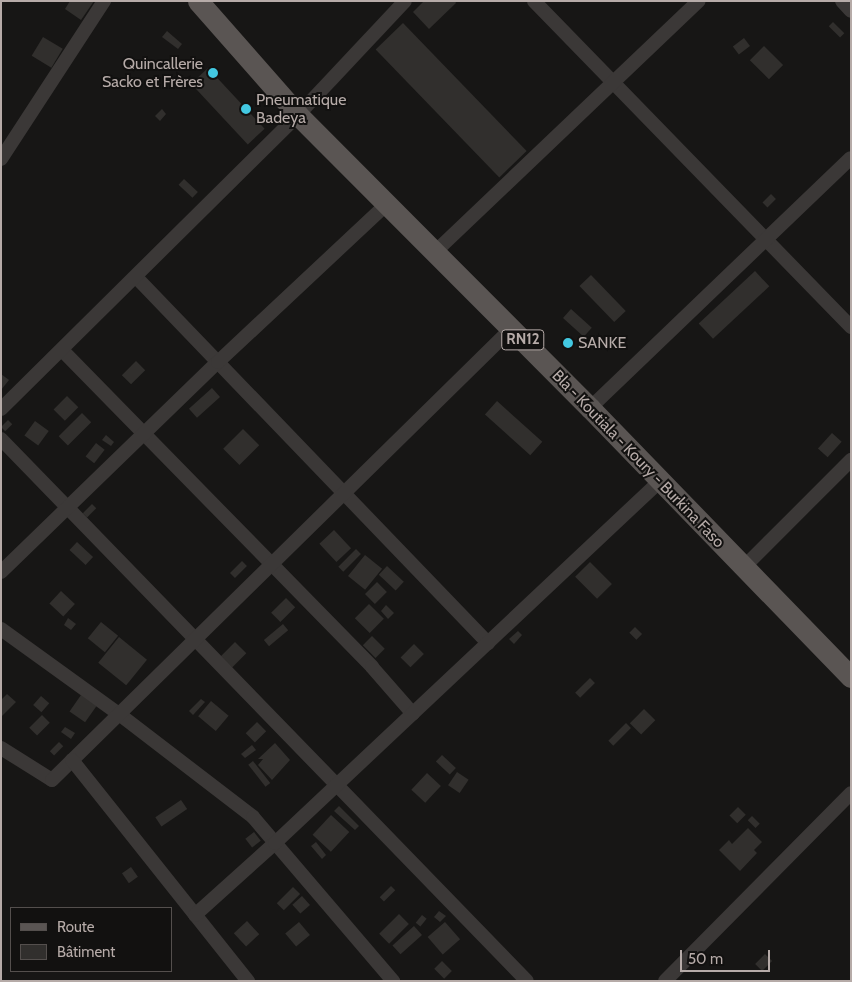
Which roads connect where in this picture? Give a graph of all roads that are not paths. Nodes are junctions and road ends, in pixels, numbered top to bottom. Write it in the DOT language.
graph roads {
  1 [pos="104,1"];
  2 [pos="198,1"];
  3 [pos="405,1"];
  4 [pos="534,1"];
  5 [pos="699,1"];
  6 [pos="842,1"];
  7 [pos="851,11"];
  8 [pos="613,83"];
  9 [pos="298,114"];
  10 [pos="851,158"];
  11 [pos="1,159"];
  12 [pos="387,204"];
  13 [pos="766,240"];
  14 [pos="435,252"];
  15 [pos="136,277"];
  16 [pos="851,327"];
  17 [pos="511,328"];
  18 [pos="62,350"];
  19 [pos="218,362"];
  20 [pos="590,408"];
  21 [pos="1,409"];
  22 [pos="143,433"];
  23 [pos="1,439"];
  24 [pos="851,460"];
  25 [pos="660,481"];
  26 [pos="344,493"];
  27 [pos="67,507"];
  28 [pos="272,564"];
  29 [pos="743,568"];
  30 [pos="1,572"];
  31 [pos="1,629"];
  32 [pos="195,639"];
  33 [pos="488,644"];
  34 [pos="851,677"];
  35 [pos="119,714"];
  36 [pos="413,714"];
  37 [pos="1,748"];
  38 [pos="72,760"];
  39 [pos="337,785"];
  40 [pos="851,793"];
  41 [pos="275,844"];
  42 [pos="195,915"];
  43 [pos="248,981"];
  44 [pos="393,981"];
  45 [pos="527,981"];
  46 [pos="665,981"];
  1 -- 11 [label="street"];
  2 -- 9 [label="main road, Bla - Koutiala - Koury - Burkina Faso / RN12"];
  3 -- 9 [label="street"];
  4 -- 8 [label="street"];
  5 -- 8 [label="street"];
  6 -- 7 [label="street"];
  8 -- 13 [label="street"];
  8 -- 14 [label="street"];
  9 -- 12 [label="main road, Bla - Koutiala - Koury - Burkina Faso / RN12"];
  9 -- 15 [label="street"];
  10 -- 13 [label="street"];
  12 -- 14 [label="main road, Bla - Koutiala - Koury - Burkina Faso / RN12"];
  12 -- 19 [label="street"];
  13 -- 16 [label="street"];
  13 -- 20 [label="street"];
  14 -- 17 [label="main road, Bla - Koutiala - Koury - Burkina Faso / RN12"];
  15 -- 18 [label="street"];
  15 -- 19 [label="street"];
  17 -- 20 [label="main road, Bla - Koutiala - Koury - Burkina Faso / RN12"];
  17 -- 26 [label="street"];
  18 -- 21 [label="street"];
  18 -- 22 [label="street"];
  19 -- 22 [label="street"];
  19 -- 26 [label="street"];
  20 -- 25 [label="main road, Bla - Koutiala - Koury - Burkina Faso / RN12"];
  22 -- 27 [label="street"];
  22 -- 28 [label="street"];
  23 -- 27 [label="street"];
  24 -- 29 [label="street"];
  25 -- 29 [label="main road, Bla - Koutiala - Koury - Burkina Faso / RN12"];
  25 -- 33 [label="street"];
  26 -- 28 [label="street"];
  26 -- 33 [label="street"];
  27 -- 30 [label="street"];
  27 -- 32 [label="street"];
  28 -- 32 [label="street"];
  28 -- 36 [label="street"];
  29 -- 34 [label="main road, Bla - Koutiala - Koury - Burkina Faso / RN12"];
  31 -- 35 [label="street"];
  32 -- 35 [label="street"];
  32 -- 39 [label="street"];
  33 -- 36 [label="street"];
  35 -- 38 [label="street"];
  35 -- 41 [label="street"];
  36 -- 39 [label="street"];
  37 -- 38 [label="street"];
  38 -- 42 [label="street"];
  39 -- 41 [label="street"];
  39 -- 45 [label="street"];
  40 -- 46 [label="street"];
  41 -- 42 [label="street"];
  41 -- 44 [label="street"];
  42 -- 43 [label="street"];
}
